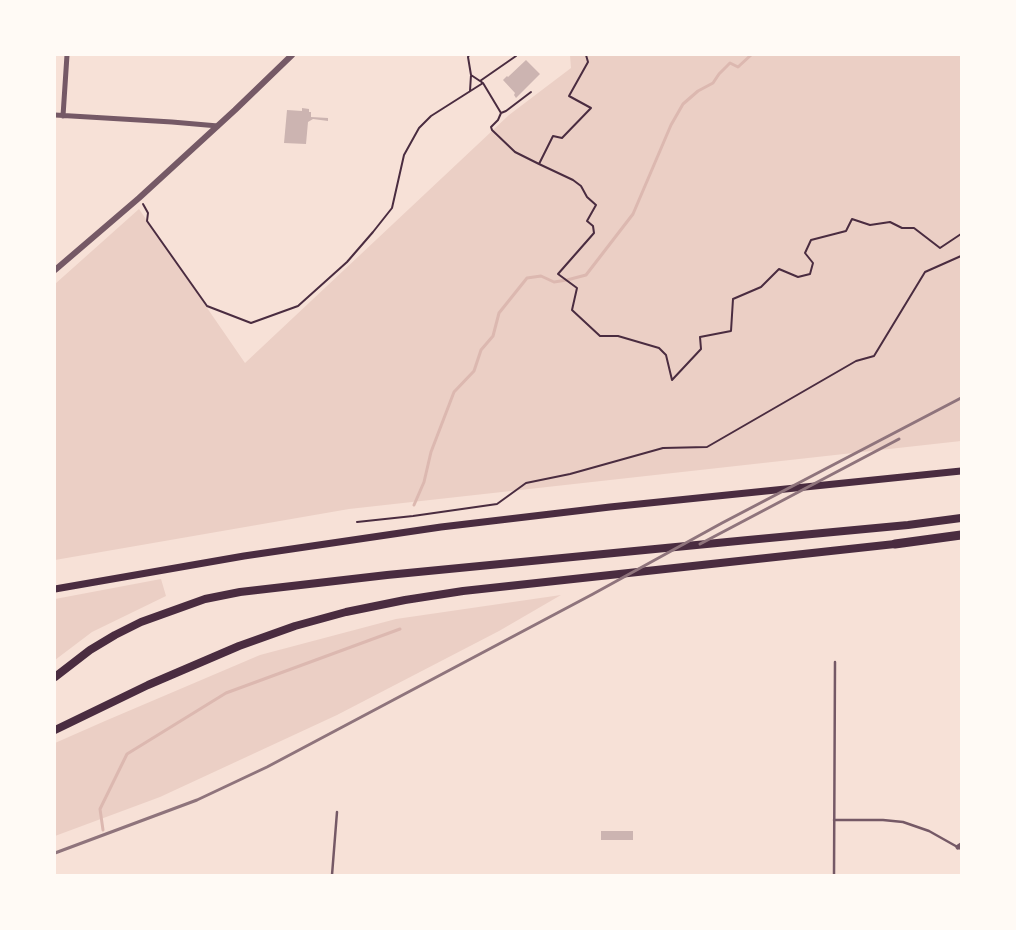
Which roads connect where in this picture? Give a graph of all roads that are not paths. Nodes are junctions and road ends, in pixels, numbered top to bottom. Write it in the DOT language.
graph roads {
  1 [pos="67,55"];
  2 [pos="292,55"];
  3 [pos="55,115"];
  4 [pos="63,116"];
  5 [pos="218,126"];
  6 [pos="55,270"];
  7 [pos="961,471"];
  8 [pos="961,518"];
  9 [pos="961,535"];
  10 [pos="961,541"];
  11 [pos="895,544"];
  12 [pos="55,589"];
  13 [pos="836,662"];
  14 [pos="55,677"];
  15 [pos="55,730"];
  16 [pos="337,812"];
  17 [pos="834,820"];
  18 [pos="960,847"];
  19 [pos="332,875"];
  20 [pos="834,875"];
  1 -- 4 [label="street"];
  2 -- 5 [label="street"];
  3 -- 4 [label="street"];
  4 -- 5 [label="street"];
  5 -- 6 [label="street"];
  7 -- 12 [label="main road"];
  8 -- 14 [label="main road"];
  9 -- 11 [label="highway"];
  10 -- 11 [label="highway"];
  11 -- 15 [label="main road"];
  13 -- 17 [label="lane"];
  16 -- 19 [label="lane"];
  17 -- 18 [label="lane"];
  17 -- 20 [label="lane"];
}
